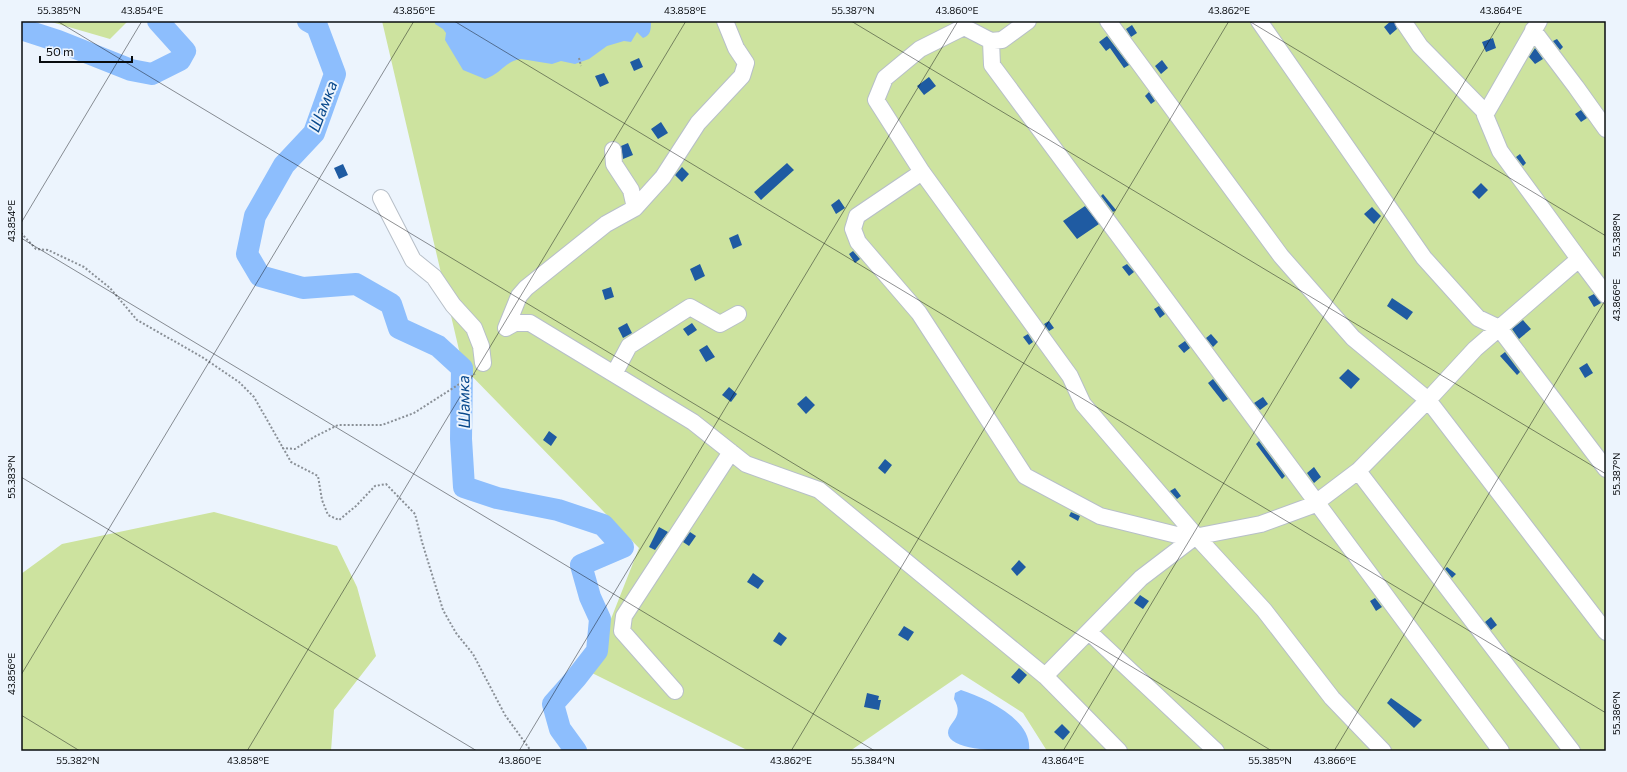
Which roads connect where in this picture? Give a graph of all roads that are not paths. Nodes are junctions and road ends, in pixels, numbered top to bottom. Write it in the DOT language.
graph roads {
  1 [pos="725,21"];
  2 [pos="1028,21"];
  3 [pos="1108,21"];
  4 [pos="1259,21"];
  5 [pos="1403,21"];
  6 [pos="1536,26"];
  7 [pos="992,41"];
  8 [pos="1486,113"];
  9 [pos="1606,129"];
  10 [pos="613,150"];
  11 [pos="922,172"];
  12 [pos="381,198"];
  13 [pos="635,208"];
  14 [pos="1579,259"];
  15 [pos="1606,295"];
  16 [pos="738,314"];
  17 [pos="1499,328"];
  18 [pos="483,363"];
  19 [pos="614,374"];
  20 [pos="1428,400"];
  21 [pos="731,452"];
  22 [pos="1606,469"];
  23 [pos="1358,470"];
  24 [pos="1317,501"];
  25 [pos="1196,536"];
  26 [pos="1088,632"];
  27 [pos="1606,632"];
  28 [pos="1046,676"];
  29 [pos="675,692"];
  30 [pos="1118,751"];
  31 [pos="1216,751"];
  32 [pos="1383,751"];
  33 [pos="1501,751"];
  34 [pos="1572,751"];
  1 -- 13 [label="lane"];
  2 -- 7 [label="lane"];
  3 -- 20 [label="lane"];
  4 -- 17 [label="lane"];
  5 -- 8 [label="lane"];
  6 -- 8 [label="lane"];
  6 -- 9 [label="lane"];
  7 -- 11 [label="lane"];
  7 -- 24 [label="lane"];
  8 -- 14 [label="lane"];
  10 -- 13 [label="lane"];
  11 -- 25 [label="lane"];
  11 -- 25 [label="lane"];
  12 -- 18 [label="lane"];
  13 -- 19 [label="lane"];
  14 -- 15 [label="lane"];
  14 -- 17 [label="lane"];
  16 -- 19 [label="lane"];
  17 -- 20 [label="lane"];
  17 -- 22 [label="lane"];
  19 -- 21 [label="lane"];
  20 -- 23 [label="lane"];
  20 -- 27 [label="lane"];
  21 -- 28 [label="lane"];
  21 -- 29 [label="lane"];
  23 -- 24 [label="lane"];
  23 -- 34 [label="lane"];
  24 -- 25 [label="lane"];
  24 -- 33 [label="lane"];
  25 -- 26 [label="lane"];
  25 -- 32 [label="lane"];
  26 -- 28 [label="lane"];
  26 -- 31 [label="lane"];
  28 -- 30 [label="lane"];
}
